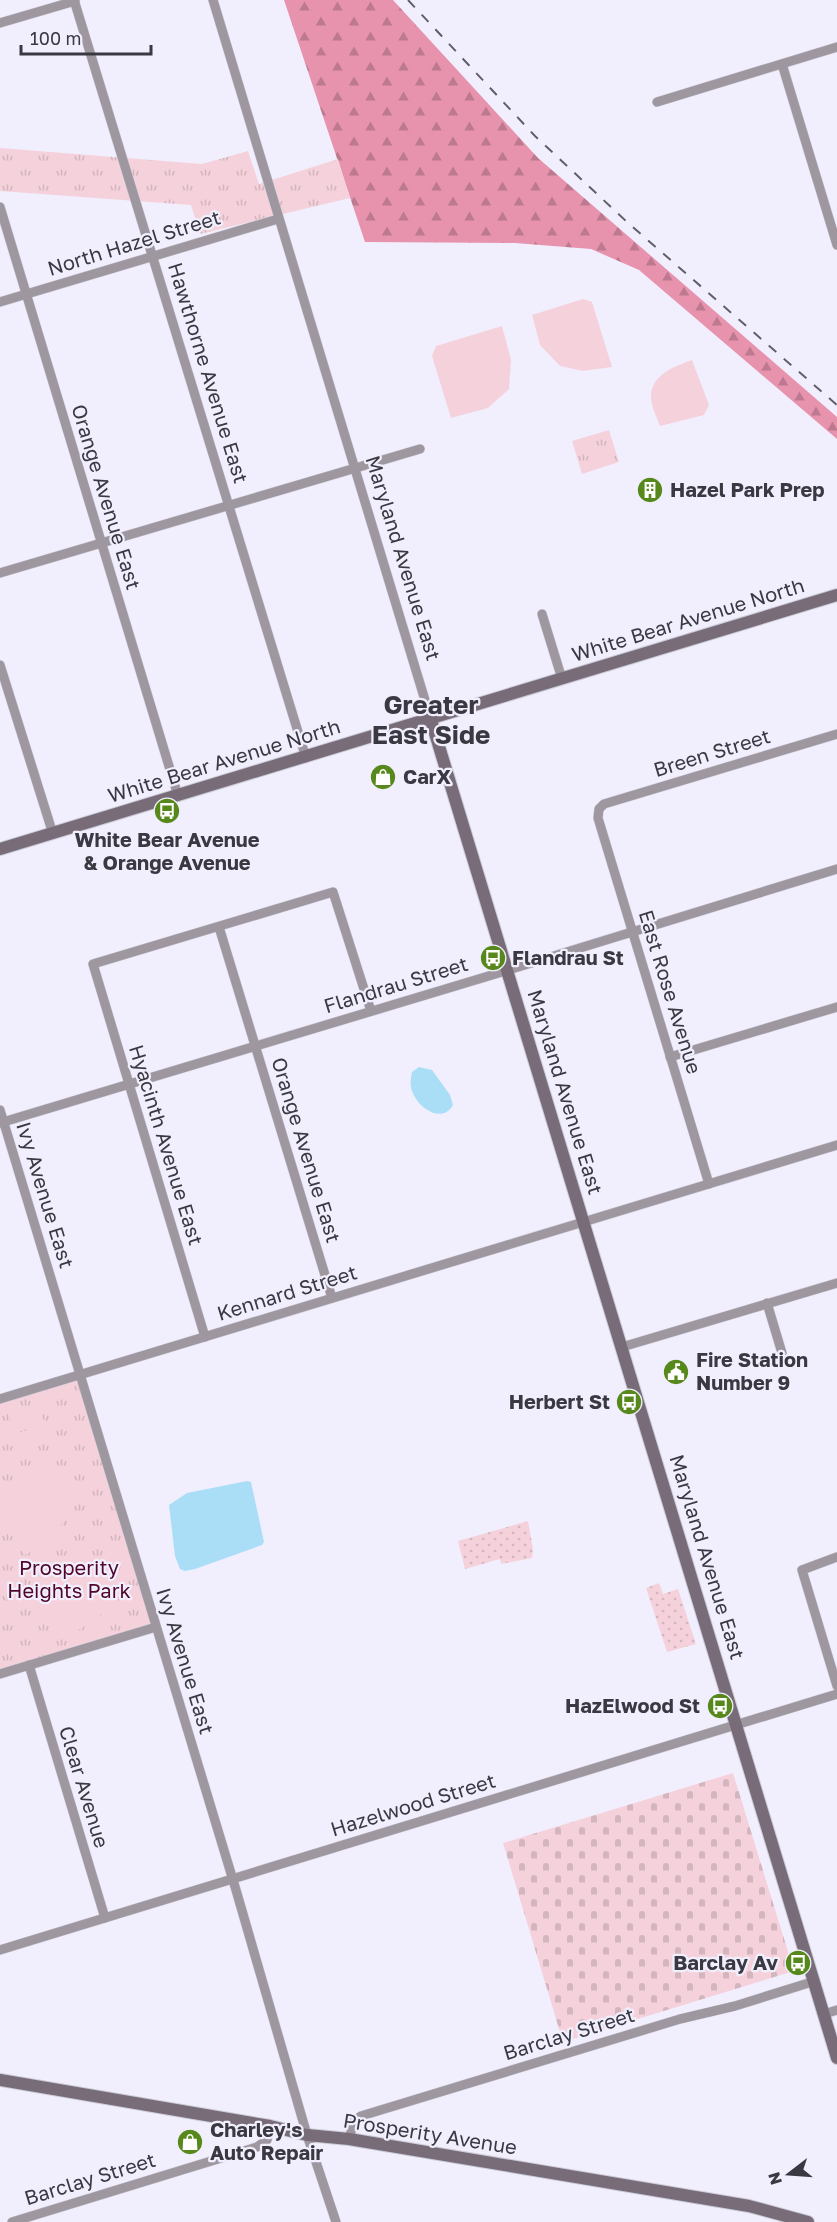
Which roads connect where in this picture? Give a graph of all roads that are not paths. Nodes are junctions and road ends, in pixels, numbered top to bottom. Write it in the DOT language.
graph roads {
  1 [pos="213,0"];
  2 [pos="74,1"];
  3 [pos="0,23"];
  4 [pos="837,47"];
  5 [pos="782,64"];
  6 [pos="657,102"];
  7 [pos="0,207"];
  8 [pos="278,219"];
  9 [pos="837,245"];
  10 [pos="153,256"];
  11 [pos="26,294"];
  12 [pos="0,302"];
  13 [pos="420,449"];
  14 [pos="355,467"];
  15 [pos="229,505"];
  16 [pos="101,543"];
  17 [pos="0,573"];
  18 [pos="837,595"];
  19 [pos="542,614"];
  20 [pos="0,665"];
  21 [pos="562,679"];
  22 [pos="431,720"];
  23 [pos="837,734"];
  24 [pos="306,758"];
  25 [pos="178,796"];
  26 [pos="598,809"];
  27 [pos="53,834"];
  28 [pos="0,849"];
  29 [pos="837,869"];
  30 [pos="219,927"];
  31 [pos="633,932"];
  32 [pos="507,971"];
  33 [pos="837,1007"];
  34 [pos="371,1011"];
  35 [pos="256,1046"];
  36 [pos="670,1057"];
  37 [pos="129,1084"];
  38 [pos="0,1110"];
  39 [pos="2,1122"];
  40 [pos="836,1149"];
  41 [pos="709,1184"];
  42 [pos="584,1222"];
  43 [pos="837,1283"];
  44 [pos="332,1298"];
  45 [pos="767,1303"];
  46 [pos="205,1337"];
  47 [pos="622,1347"];
  48 [pos="782,1353"];
  49 [pos="80,1374"];
  50 [pos="0,1399"];
  51 [pos="837,1557"];
  52 [pos="156,1627"];
  53 [pos="29,1665"];
  54 [pos="0,1674"];
  55 [pos="837,1686"];
  56 [pos="837,1694"];
  57 [pos="737,1724"];
  58 [pos="233,1879"];
  59 [pos="105,1918"];
  60 [pos="0,1950"];
  61 [pos="814,1982"];
  62 [pos="837,2010"];
  63 [pos="824,2014"];
  64 [pos="837,2058"];
  65 [pos="0,2080"];
  66 [pos="270,2126"];
  67 [pos="307,2134"];
  68 [pos="349,2139"];
  69 [pos="12,2222"];
  70 [pos="336,2222"];
  71 [pos="808,2222"];
  1 -- 8 [label="street, Maryland Avenue East"];
  2 -- 3 [label="street"];
  2 -- 10 [label="street, Hawthorne Avenue East"];
  4 -- 5 [label="street"];
  5 -- 6 [label="street"];
  5 -- 9 [label="street"];
  7 -- 11 [label="street, Orange Avenue East"];
  8 -- 10 [label="street, North Hazel Street"];
  8 -- 14 [label="street, Maryland Avenue East"];
  10 -- 11 [label="street, North Hazel Street"];
  10 -- 15 [label="street, Hawthorne Avenue East"];
  11 -- 12 [label="street, North Hazel Street"];
  11 -- 16 [label="street, Orange Avenue East"];
  13 -- 14 [label="street"];
  14 -- 15 [label="street"];
  14 -- 22 [label="street, Maryland Avenue East"];
  15 -- 16 [label="street"];
  15 -- 24 [label="street, Hawthorne Avenue East"];
  16 -- 17 [label="street"];
  16 -- 25 [label="street, Orange Avenue East"];
  18 -- 21 [label="main road, White Bear Avenue North"];
  19 -- 21 [label="street"];
  20 -- 27 [label="street"];
  21 -- 22 [label="main road, White Bear Avenue North"];
  22 -- 24 [label="main road, White Bear Avenue North"];
  22 -- 32 [label="main road, Maryland Avenue East"];
  23 -- 26 [label="street, Breen Street"];
  24 -- 25 [label="main road, White Bear Avenue North"];
  25 -- 27 [label="main road, White Bear Avenue North"];
  26 -- 31 [label="street, East Rose Avenue"];
  27 -- 28 [label="main road, White Bear Avenue North"];
  29 -- 31 [label="street, Flandrau Street"];
  30 -- 34 [label="street"];
  30 -- 35 [label="street, Orange Avenue East"];
  30 -- 37 [label="street, Hyacinth Avenue East"];
  31 -- 32 [label="street, Flandrau Street"];
  31 -- 36 [label="street, East Rose Avenue"];
  32 -- 34 [label="street, Flandrau Street"];
  32 -- 42 [label="main road, Maryland Avenue East"];
  33 -- 36 [label="street"];
  34 -- 35 [label="street, Flandrau Street"];
  35 -- 37 [label="street, Flandrau Street"];
  35 -- 44 [label="street, Orange Avenue East"];
  36 -- 41 [label="street, East Rose Avenue"];
  37 -- 39 [label="street, Flandrau Street"];
  37 -- 46 [label="street, Hyacinth Avenue East"];
  38 -- 39 [label="street, Ivy Avenue East"];
  39 -- 49 [label="street, Ivy Avenue East"];
  40 -- 41 [label="street, Kennard Street"];
  41 -- 42 [label="street, Kennard Street"];
  42 -- 44 [label="street, Kennard Street"];
  42 -- 47 [label="main road, Maryland Avenue East"];
  43 -- 45 [label="street"];
  44 -- 46 [label="street, Kennard Street"];
  45 -- 47 [label="street"];
  45 -- 48 [label="street"];
  46 -- 49 [label="street, Kennard Street"];
  47 -- 57 [label="main road, Maryland Avenue East"];
  49 -- 50 [label="street, Kennard Street"];
  49 -- 52 [label="street, Ivy Avenue East"];
  51 -- 55 [label="street"];
  52 -- 53 [label="street"];
  52 -- 58 [label="street, Ivy Avenue East"];
  53 -- 54 [label="street"];
  53 -- 59 [label="street, Clear Avenue"];
  56 -- 57 [label="street, Hazelwood Street"];
  57 -- 58 [label="street, Hazelwood Street"];
  57 -- 61 [label="main road, Maryland Avenue East"];
  58 -- 59 [label="street, Hazelwood Street"];
  58 -- 67 [label="street, Ivy Avenue East"];
  59 -- 60 [label="street, Hazelwood Street"];
  61 -- 63 [label="main road, Maryland Avenue East"];
  61 -- 68 [label="street, Barclay Street"];
  62 -- 63 [label="street"];
  63 -- 64 [label="main road, Maryland Avenue East"];
  65 -- 66 [label="main road, Prosperity Avenue"];
  66 -- 67 [label="main road, Prosperity Avenue"];
  66 -- 69 [label="street, Barclay Street"];
  67 -- 68 [label="main road, Prosperity Avenue"];
  67 -- 70 [label="street, Ivy Avenue East"];
  68 -- 71 [label="main road, Prosperity Avenue"];
}
